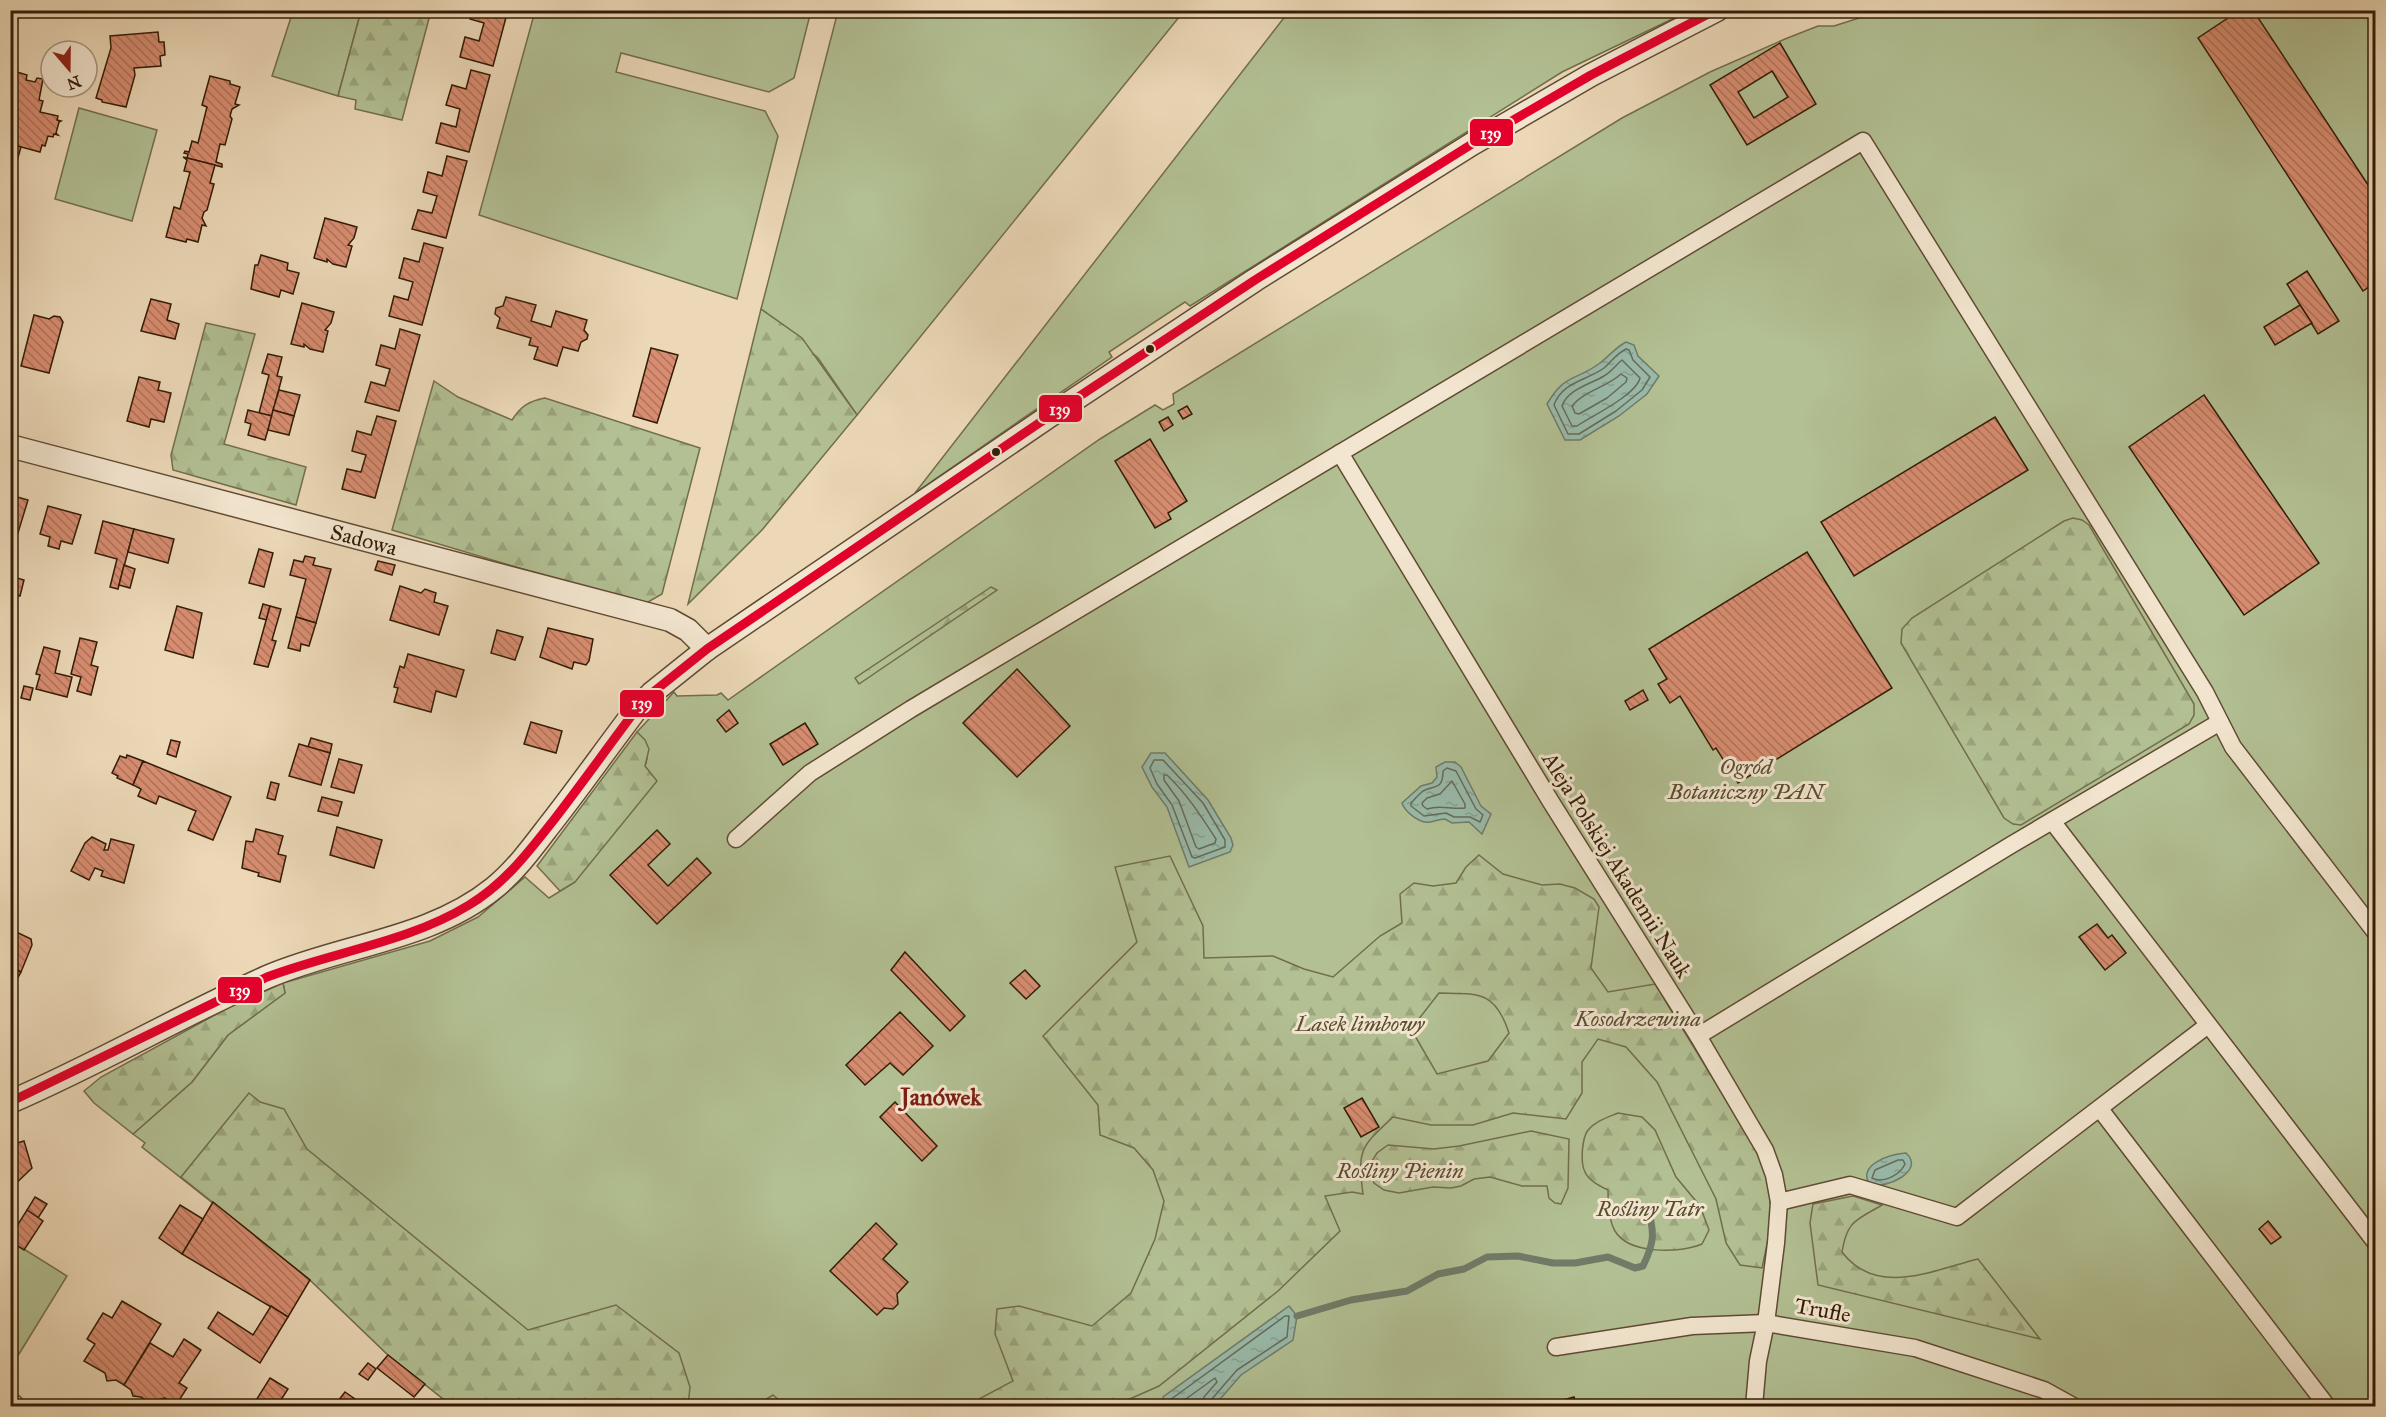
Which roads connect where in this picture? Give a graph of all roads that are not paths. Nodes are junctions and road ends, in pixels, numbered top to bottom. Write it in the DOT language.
graph roads {
  1 [pos="1717,10"];
  2 [pos="10,446"];
  3 [pos="1340,453"];
  4 [pos="707,649"];
  5 [pos="2220,722"];
  6 [pos="2052,821"];
  7 [pos="736,839"];
  8 [pos="2376,933"];
  9 [pos="2208,1025"];
  10 [pos="1698,1035"];
  11 [pos="10,1102"];
  12 [pos="2100,1109"];
  13 [pos="1779,1202"];
  14 [pos="2376,1243"];
  15 [pos="1766,1323"];
  16 [pos="1556,1347"];
  17 [pos="1754,1407"];
  18 [pos="2073,1407"];
  19 [pos="2327,1407"];
  1 -- 4 [label="street"];
  2 -- 4 [label="street, Sadowa"];
  3 -- 5 [label="street"];
  3 -- 7 [label="street"];
  3 -- 10 [label="street, Aleja Polskiej Akademii Nauk"];
  4 -- 11 [label="street"];
  5 -- 6 [label="street"];
  5 -- 8 [label="street"];
  6 -- 9 [label="street"];
  6 -- 10 [label="street"];
  9 -- 12 [label="street"];
  9 -- 14 [label="street"];
  10 -- 13 [label="street, Aleja Polskiej Akademii Nauk"];
  12 -- 13 [label="street"];
  12 -- 19 [label="street"];
  13 -- 15 [label="street, Aleja Polskiej Akademii Nauk"];
  15 -- 16 [label="street, Trufle"];
  15 -- 17 [label="street, Aleja Polskiej Akademii Nauk"];
  15 -- 18 [label="street, Trufle"];
}
